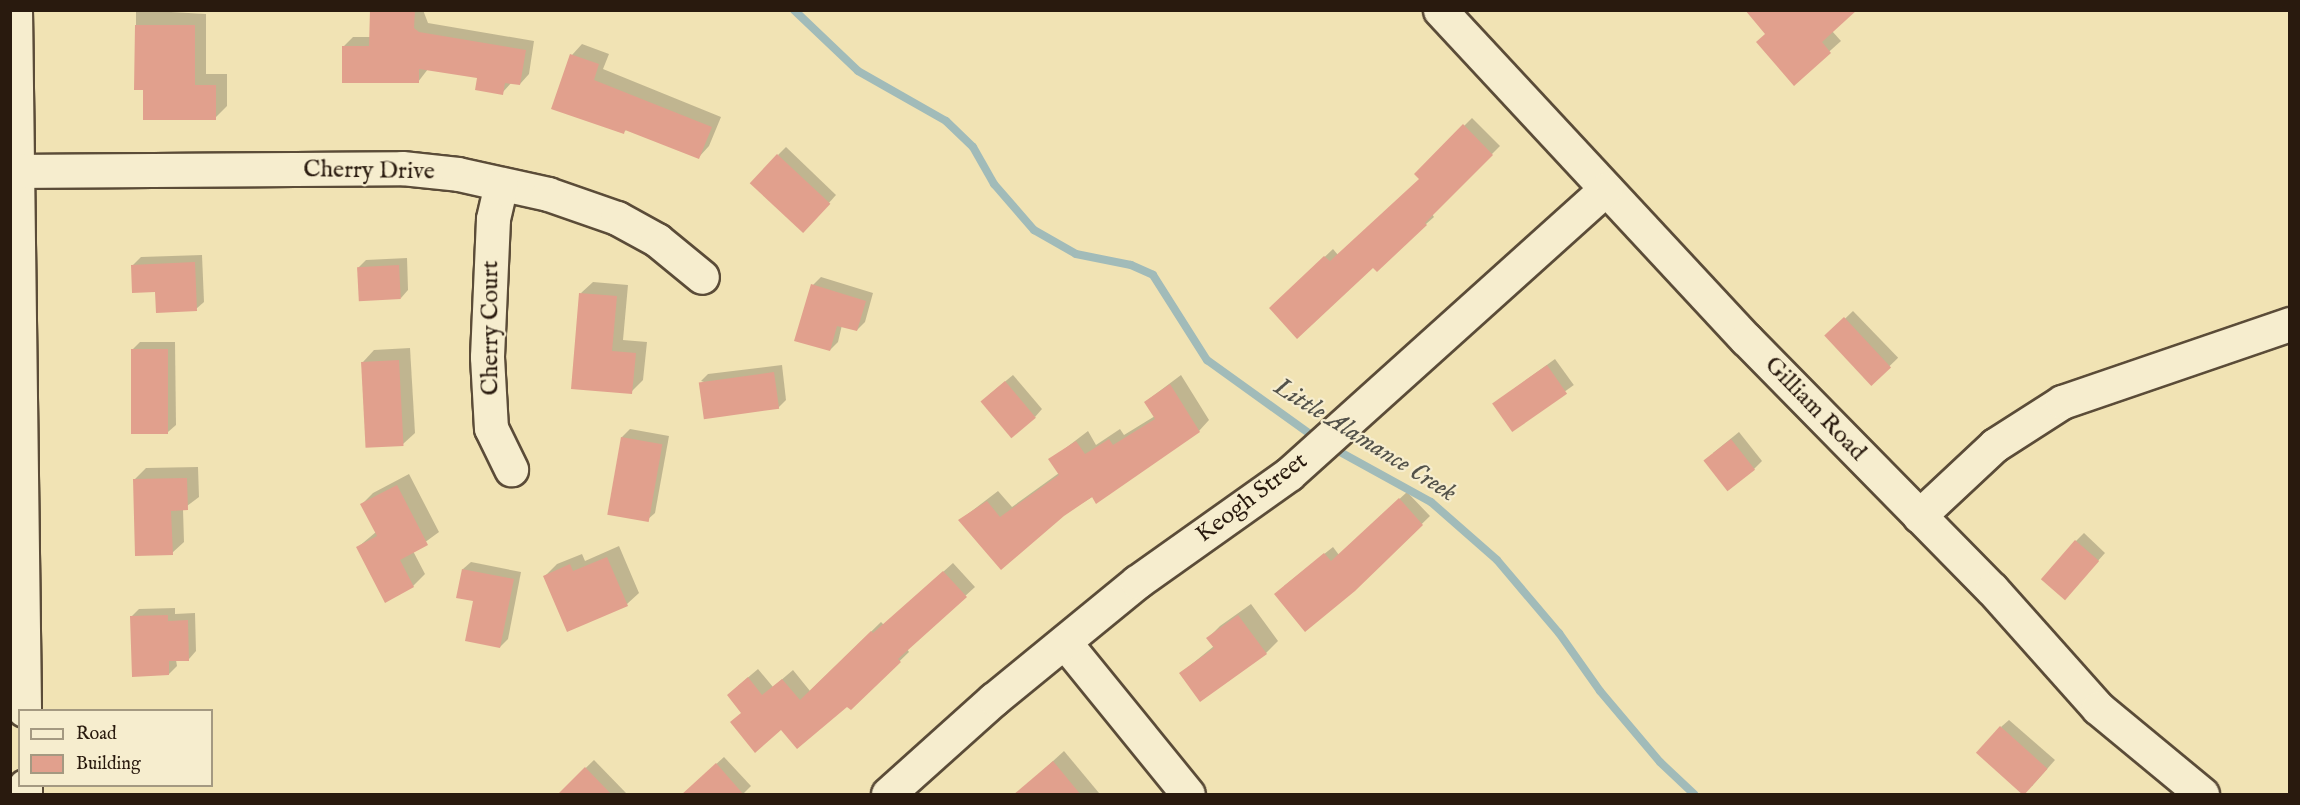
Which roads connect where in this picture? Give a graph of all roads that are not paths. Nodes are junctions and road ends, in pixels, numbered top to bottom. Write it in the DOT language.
graph roads {
  1 [pos="15,10"];
  2 [pos="1440,10"];
  3 [pos="13,171"];
  4 [pos="501,184"];
  5 [pos="1606,189"];
  6 [pos="702,277"];
  7 [pos="2289,324"];
  8 [pos="511,470"];
  9 [pos="1919,516"];
  10 [pos="1066,644"];
  11 [pos="24,709"];
  12 [pos="888,795"];
  13 [pos="1188,795"];
  14 [pos="2202,795"];
  1 -- 3 [label="street"];
  2 -- 5 [label="street, Gilliam Road"];
  3 -- 4 [label="street, Cherry Drive"];
  3 -- 11 [label="street"];
  4 -- 6 [label="street, Cherry Drive"];
  4 -- 8 [label="street, Cherry Court"];
  5 -- 9 [label="street, Gilliam Road"];
  5 -- 10 [label="street, Keogh Street"];
  7 -- 9 [label="street"];
  9 -- 14 [label="street, Gilliam Road"];
  10 -- 12 [label="street, Keogh Street"];
  10 -- 13 [label="street"];
}
